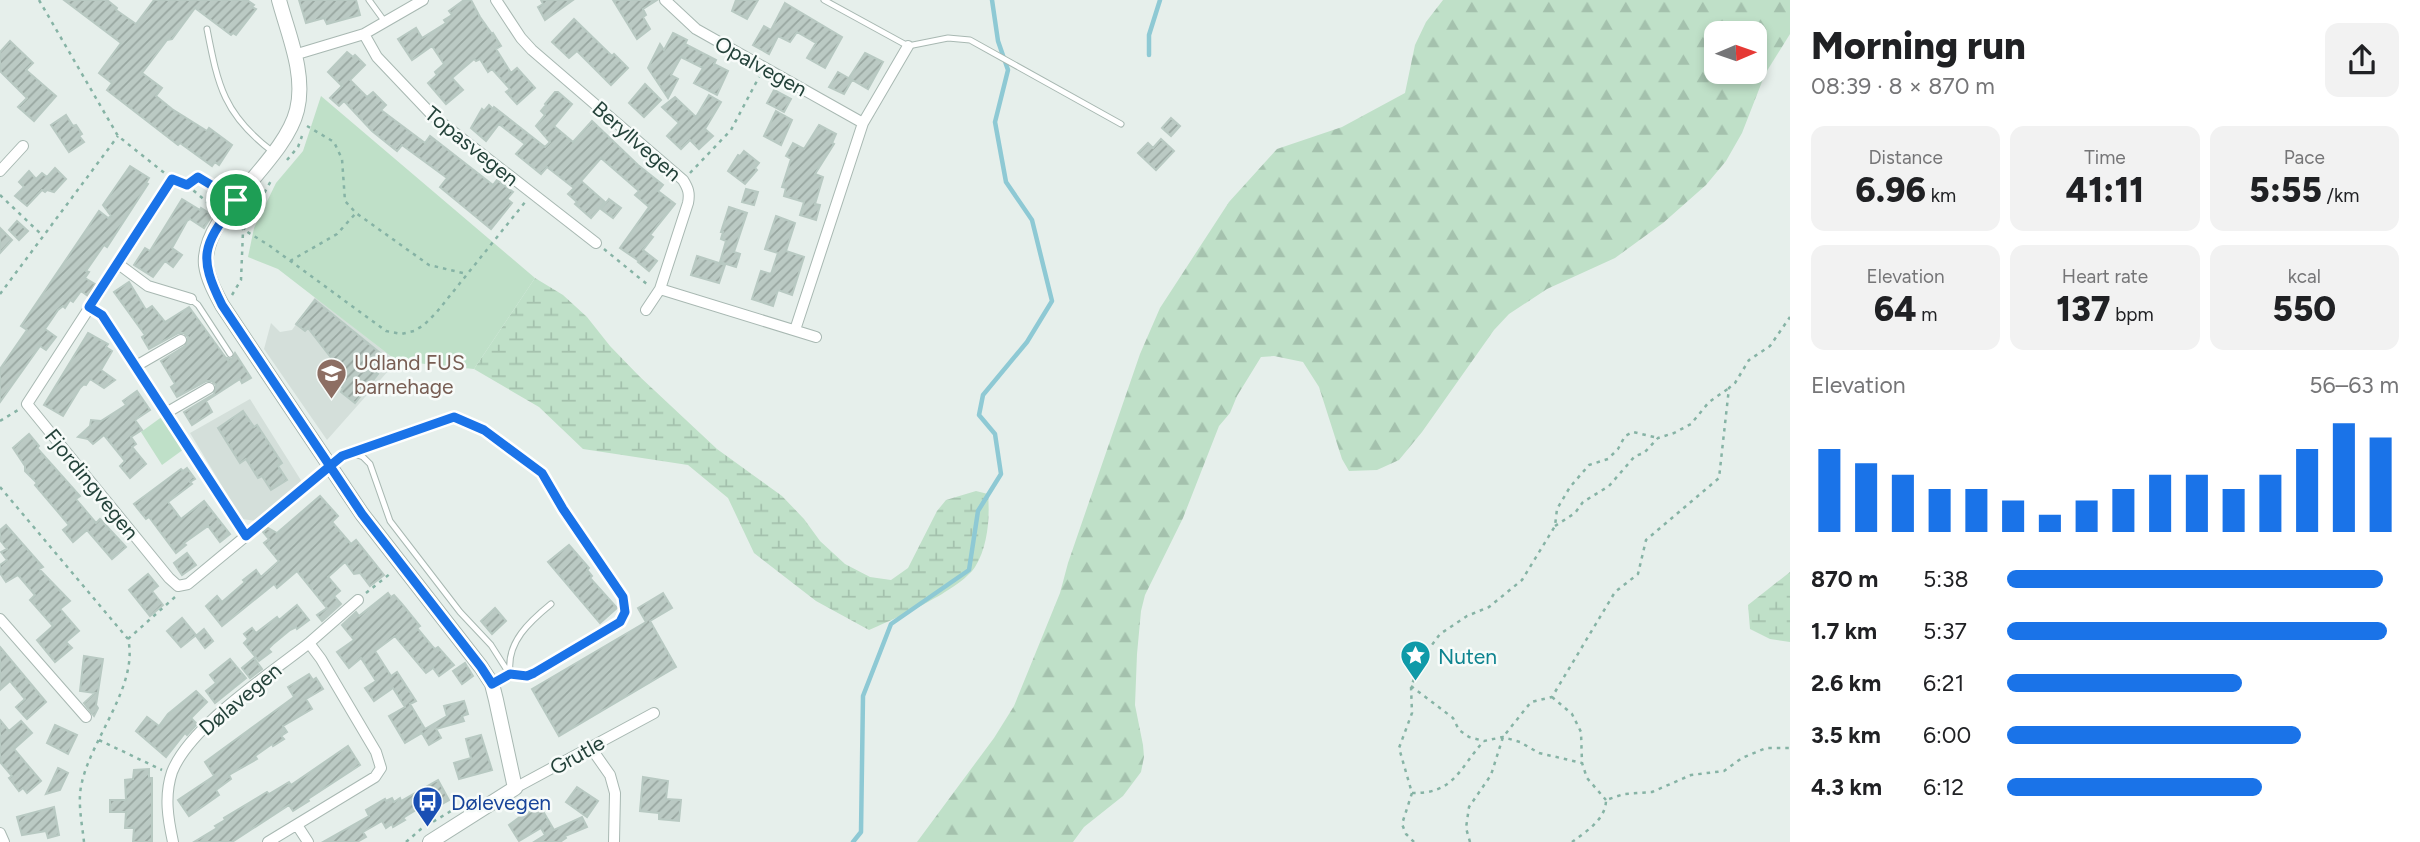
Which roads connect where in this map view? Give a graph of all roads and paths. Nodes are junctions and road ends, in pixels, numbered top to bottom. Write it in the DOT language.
graph roads {
  1 [pos="39,0"];
  2 [pos="279,0"];
  3 [pos="369,0"];
  4 [pos="423,0"];
  5 [pos="496,0"];
  6 [pos="664,0"];
  7 [pos="824,0"];
  8 [pos="385,22"];
  9 [pos="206,29"];
  10 [pos="364,34"];
  11 [pos="908,46"];
  12 [pos="294,55"];
  13 [pos="764,68"];
  14 [pos="863,123"];
  15 [pos="1121,124"];
  16 [pos="118,136"];
  17 [pos="23,146"];
  18 [pos="280,159"];
  19 [pos="0,172"];
  20 [pos="277,173"];
  21 [pos="172,179"];
  22 [pos="683,180"];
  23 [pos="187,185"];
  24 [pos="532,193"];
  25 [pos="0,195"];
  26 [pos="236,200"];
  27 [pos="154,208"];
  28 [pos="215,209"];
  29 [pos="356,212"];
  30 [pos="233,223"];
  31 [pos="243,231"];
  32 [pos="43,236"];
  33 [pos="596,243"];
  34 [pos="290,261"];
  35 [pos="117,264"];
  36 [pos="467,274"];
  37 [pos="660,289"];
  38 [pos="0,294"];
  39 [pos="191,299"];
  40 [pos="222,305"];
  41 [pos="89,307"];
  42 [pos="646,310"];
  43 [pos="1790,317"];
  44 [pos="795,330"];
  45 [pos="816,337"];
  46 [pos="181,340"];
  47 [pos="230,354"];
  48 [pos="136,366"];
  49 [pos="209,388"];
  50 [pos="1729,388"];
  51 [pos="27,404"];
  52 [pos="166,412"];
  53 [pos="0,421"];
  54 [pos="1658,438"];
  55 [pos="349,452"];
  56 [pos="328,467"];
  57 [pos="0,487"];
  58 [pos="1555,526"];
  59 [pos="246,536"];
  60 [pos="400,565"];
  61 [pos="178,586"];
  62 [pos="358,600"];
  63 [pos="551,604"];
  64 [pos="0,618"];
  65 [pos="128,639"];
  66 [pos="309,643"];
  67 [pos="510,674"];
  68 [pos="492,684"];
  69 [pos="1411,686"];
  70 [pos="1552,697"];
  71 [pos="654,713"];
  72 [pos="86,717"];
  73 [pos="1503,737"];
  74 [pos="99,740"];
  75 [pos="1484,741"];
  76 [pos="591,748"];
  77 [pos="1790,748"];
  78 [pos="1581,763"];
  79 [pos="171,775"];
  80 [pos="515,788"];
  81 [pos="1412,793"];
  82 [pos="1606,800"];
  83 [pos="297,825"];
  84 [pos="0,833"];
  85 [pos="4,842"];
  86 [pos="84,842"];
  87 [pos="173,842"];
  88 [pos="268,842"];
  89 [pos="308,842"];
  90 [pos="429,842"];
  91 [pos="614,842"];
  92 [pos="1414,842"];
  93 [pos="1470,842"];
  94 [pos="1573,842"];
  1 -- 16 [label="path"];
  2 -- 12 [label="street"];
  3 -- 8 [label="lane"];
  4 -- 8 [label="street"];
  5 -- 22 [label="street, Beryllvegen"];
  6 -- 13 [label="street, Opalvegen"];
  7 -- 11 [label="lane"];
  8 -- 10 [label="street"];
  9 -- 18 [label="lane"];
  10 -- 12 [label="street"];
  10 -- 24 [label="street, Topasvegen"];
  11 -- 14 [label="street"];
  11 -- 15 [label="lane"];
  12 -- 18 [label="street"];
  13 -- 14 [label="street, Opalvegen"];
  13 -- 22 [label="path"];
  14 -- 44 [label="street"];
  16 -- 21 [label="path"];
  16 -- 32 [label="path"];
  17 -- 19 [label="street"];
  18 -- 26 [label="street"];
  18 -- 29 [label="path"];
  20 -- 31 [label="path"];
  21 -- 23 [label="path"];
  21 -- 27 [label="path"];
  22 -- 37 [label="street, Beryllvegen"];
  23 -- 26 [label="path"];
  23 -- 28 [label="path"];
  24 -- 33 [label="street, Topasvegen"];
  24 -- 36 [label="path"];
  25 -- 32 [label="path"];
  26 -- 40 [label="street"];
  27 -- 35 [label="street"];
  29 -- 34 [label="path"];
  29 -- 36 [label="path"];
  30 -- 31 [label="path"];
  31 -- 34 [label="path"];
  31 -- 40 [label="path"];
  32 -- 38 [label="path"];
  33 -- 37 [label="path"];
  34 -- 36 [label="path"];
  35 -- 39 [label="street"];
  35 -- 41 [label="street"];
  37 -- 42 [label="street, Beryllvegen"];
  37 -- 44 [label="street"];
  39 -- 47 [label="lane"];
  40 -- 56 [label="street"];
  41 -- 48 [label="street"];
  41 -- 51 [label="street"];
  43 -- 50 [label="path"];
  44 -- 45 [label="street"];
  46 -- 48 [label="street"];
  48 -- 52 [label="street"];
  49 -- 52 [label="street"];
  50 -- 54 [label="path"];
  50 -- 70 [label="path"];
  51 -- 53 [label="path"];
  51 -- 61 [label="street, Fjordingvegen"];
  52 -- 59 [label="street"];
  54 -- 58 [label="path"];
  54 -- 58 [label="path"];
  55 -- 56 [label="lane"];
  55 -- 67 [label="lane"];
  55 -- 67 [label="lane"];
  56 -- 59 [label="street"];
  56 -- 60 [label="street"];
  57 -- 65 [label="path"];
  58 -- 69 [label="path"];
  59 -- 61 [label="street"];
  60 -- 62 [label="path"];
  60 -- 68 [label="street"];
  61 -- 65 [label="path"];
  62 -- 66 [label="street, Dølavegen"];
  63 -- 67 [label="lane"];
  64 -- 72 [label="street"];
  65 -- 74 [label="path"];
  66 -- 79 [label="street, Dølavegen"];
  66 -- 83 [label="street"];
  67 -- 68 [label="street"];
  68 -- 80 [label="street"];
  69 -- 75 [label="path"];
  69 -- 81 [label="path"];
  70 -- 73 [label="path"];
  70 -- 78 [label="path"];
  71 -- 76 [label="street, Grutle"];
  73 -- 75 [label="path"];
  73 -- 78 [label="path"];
  73 -- 93 [label="path"];
  74 -- 79 [label="path"];
  74 -- 86 [label="path"];
  75 -- 81 [label="path"];
  76 -- 80 [label="street, Grutle"];
  76 -- 91 [label="street"];
  77 -- 82 [label="path"];
  78 -- 82 [label="path"];
  79 -- 87 [label="street, Dølavegen"];
  80 -- 90 [label="street, Grutle"];
  81 -- 92 [label="path"];
  82 -- 94 [label="path"];
  83 -- 88 [label="street"];
  83 -- 89 [label="street"];
  84 -- 85 [label="street"];
}
